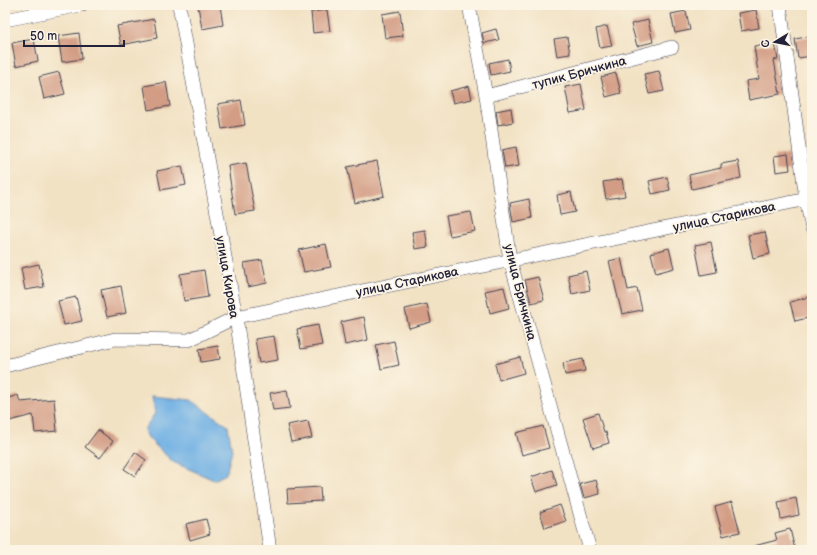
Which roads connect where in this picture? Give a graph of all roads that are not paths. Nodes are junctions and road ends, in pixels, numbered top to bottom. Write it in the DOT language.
graph roads {
  1 [pos="81,5"];
  2 [pos="179,5"];
  3 [pos="469,5"];
  4 [pos="780,5"];
  5 [pos="5,20"];
  6 [pos="672,47"];
  7 [pos="486,96"];
  8 [pos="809,198"];
  9 [pos="812,229"];
  10 [pos="510,260"];
  11 [pos="236,317"];
  12 [pos="5,366"];
  13 [pos="270,550"];
  14 [pos="590,550"];
  1 -- 5 [label="street"];
  2 -- 11 [label="street, улица Кирова"];
  3 -- 7 [label="street, улица Бричкина"];
  4 -- 8 [label="street"];
  6 -- 7 [label="street, тупик Бричкина"];
  7 -- 10 [label="street, улица Бричкина"];
  8 -- 9 [label="street"];
  8 -- 10 [label="street, улица Старикова"];
  10 -- 11 [label="street, улица Старикова"];
  10 -- 14 [label="street, улица Бричкина"];
  11 -- 12 [label="street, улица Старикова"];
  11 -- 13 [label="street, улица Кирова"];
}
